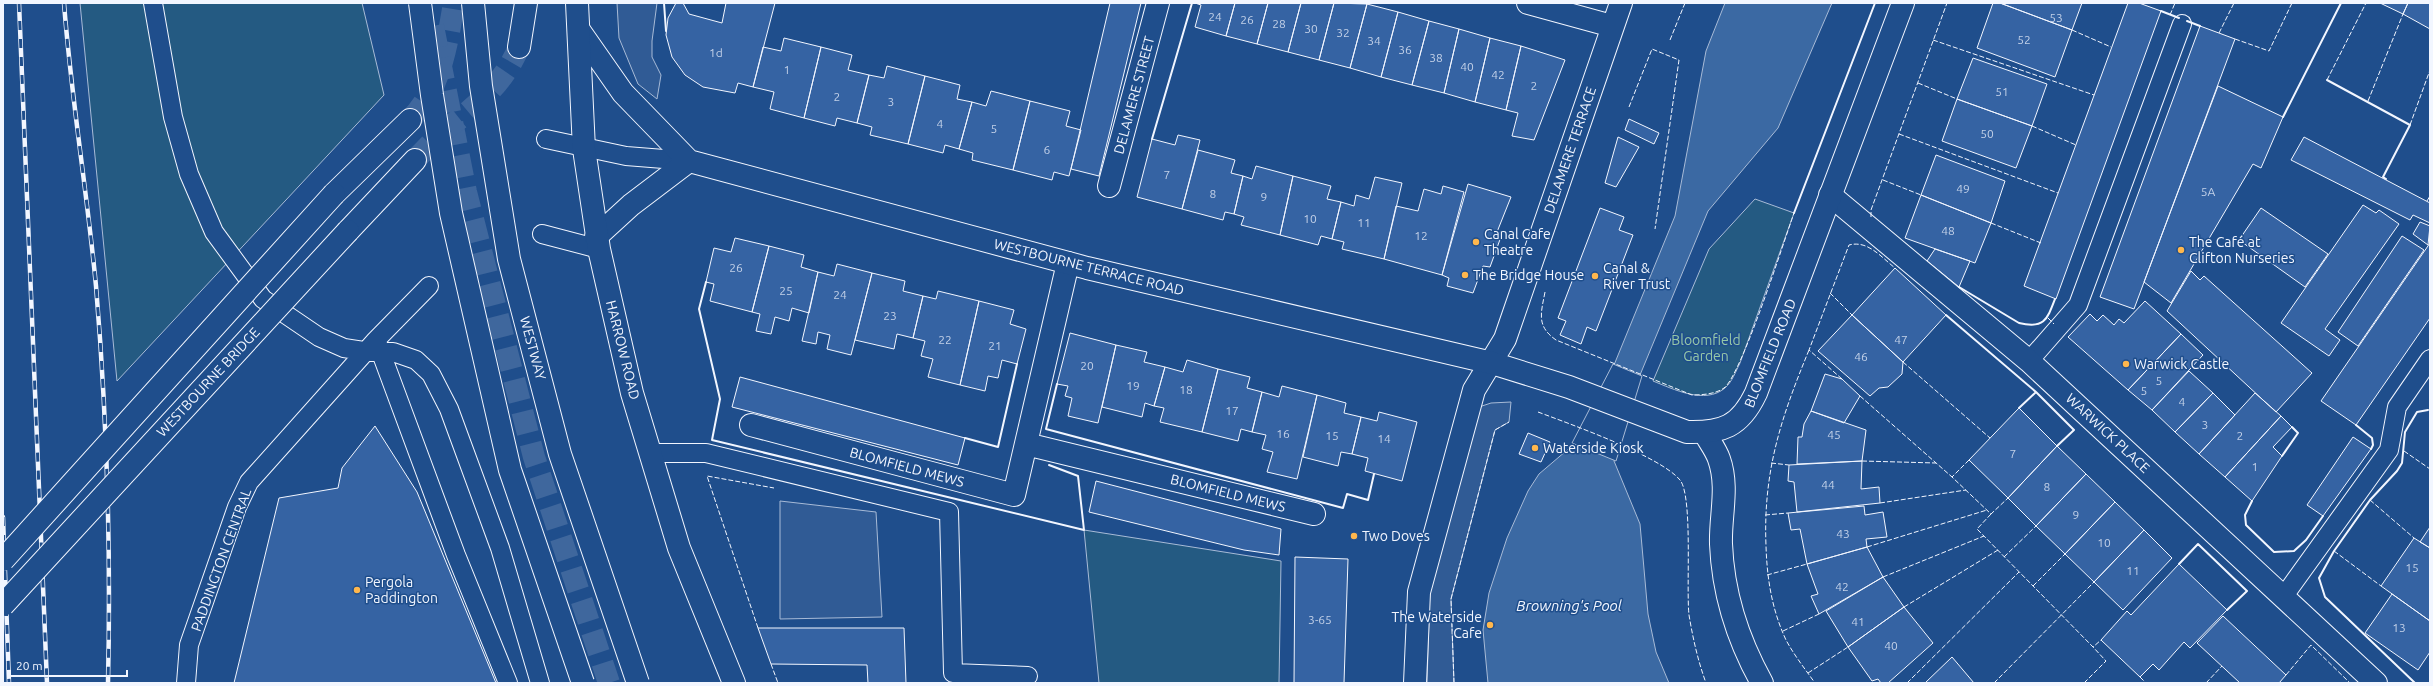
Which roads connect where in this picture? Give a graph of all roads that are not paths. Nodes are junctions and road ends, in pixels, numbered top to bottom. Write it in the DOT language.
graph roads {
  1 [pos="153,3"];
  2 [pos="420,3"];
  3 [pos="473,3"];
  4 [pos="526,3"];
  5 [pos="577,3"];
  6 [pos="1158,3"];
  7 [pos="1528,3"];
  8 [pos="1621,3"];
  9 [pos="1903,3"];
  10 [pos="2182,24"];
  11 [pos="1612,26"];
  12 [pos="579,30"];
  13 [pos="519,47"];
  14 [pos="410,120"];
  15 [pos="546,140"];
  16 [pos="584,149"];
  17 [pos="415,160"];
  18 [pos="689,160"];
  19 [pos="1110,186"];
  20 [pos="1830,195"];
  21 [pos="542,234"];
  22 [pos="598,243"];
  23 [pos="1068,263"];
  24 [pos="429,286"];
  25 [pos="376,340"];
  26 [pos="2430,359"];
  27 [pos="2030,361"];
  28 [pos="1492,363"];
  29 [pos="1569,387"];
  30 [pos="751,425"];
  31 [pos="1704,432"];
  32 [pos="1026,444"];
  33 [pos="651,454"];
  34 [pos="1314,514"];
  35 [pos="3,560"];
  36 [pos="2284,596"];
  37 [pos="3,605"];
  38 [pos="1028,676"];
  39 [pos="186,683"];
  40 [pos="508,683"];
  41 [pos="540,683"];
  42 [pos="583,683"];
  43 [pos="638,683"];
  44 [pos="734,683"];
  45 [pos="1415,683"];
  46 [pos="1762,683"];
  47 [pos="2376,683"];
  1 -- 41 [label="lane"];
  2 -- 42 [label="main road, bridge"];
  3 -- 43 [label="main road, WESTWAY, bridge"];
  4 -- 13 [label="main road"];
  5 -- 12 [label="main road, HARROW ROAD"];
  6 -- 19 [label="main road, DELAMERE STREET"];
  7 -- 11 [label="main road"];
  8 -- 11 [label="main road, DELAMERE TERRACE"];
  9 -- 20 [label="main road, BLOMFIELD ROAD"];
  10 -- 27 [label="lane"];
  11 -- 28 [label="main road, DELAMERE TERRACE"];
  12 -- 16 [label="main road, HARROW ROAD"];
  12 -- 18 [label="main road, WESTBOURNE TERRACE ROAD"];
  14 -- 35 [label="main road, bridge"];
  15 -- 16 [label="lane, WESTBOURNE TERRACE ROAD"];
  16 -- 18 [label="lane, WESTBOURNE TERRACE ROAD"];
  16 -- 22 [label="main road, HARROW ROAD"];
  17 -- 37 [label="main road, WESTBOURNE BRIDGE, bridge"];
  18 -- 22 [label="main road"];
  18 -- 23 [label="main road, WESTBOURNE TERRACE ROAD"];
  20 -- 27 [label="main road, WARWICK PLACE"];
  20 -- 31 [label="main road, BLOMFIELD ROAD"];
  21 -- 22 [label="lane"];
  22 -- 33 [label="main road, HARROW ROAD"];
  23 -- 28 [label="main road, WESTBOURNE TERRACE ROAD"];
  23 -- 32 [label="main road, BLOMFIELD MEWS"];
  24 -- 25 [label="lane, PADDINGTON CENTRAL"];
  25 -- 39 [label="lane, PADDINGTON CENTRAL"];
  25 -- 40 [label="lane"];
  26 -- 36 [label="lane"];
  27 -- 36 [label="main road, WARWICK PLACE"];
  28 -- 29 [label="main road, WESTBOURNE TERRACE ROAD"];
  28 -- 45 [label="main road, DELAMERE TERRACE"];
  29 -- 31 [label="main road, BLOMFIELD ROAD"];
  30 -- 32 [label="main road, BLOMFIELD MEWS"];
  31 -- 46 [label="main road"];
  32 -- 34 [label="main road, BLOMFIELD MEWS"];
  33 -- 38 [label="lane"];
  33 -- 44 [label="main road, HARROW ROAD"];
  36 -- 47 [label="main road, WARWICK PLACE"];
}
